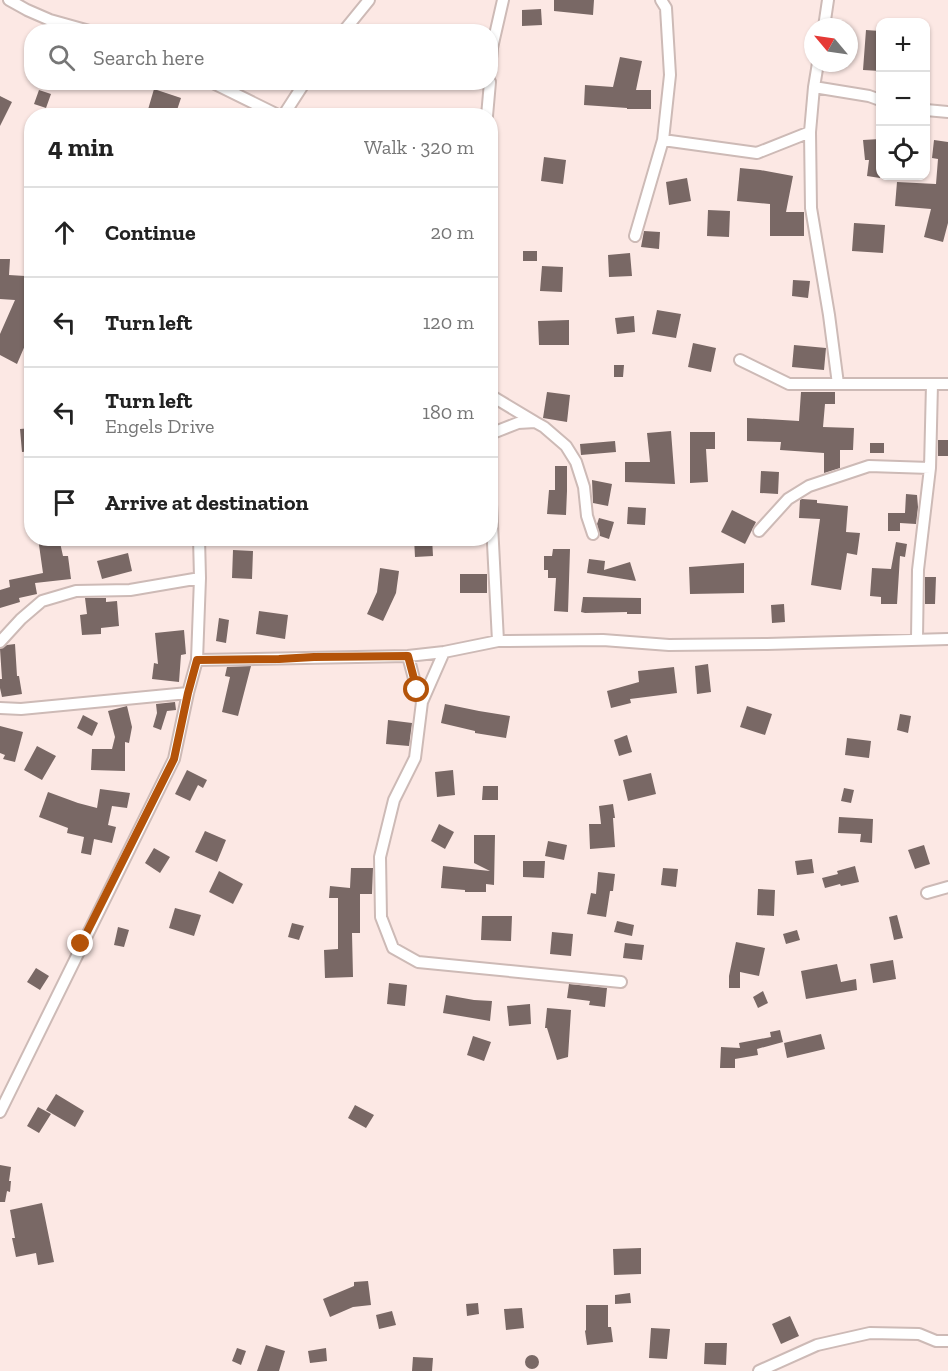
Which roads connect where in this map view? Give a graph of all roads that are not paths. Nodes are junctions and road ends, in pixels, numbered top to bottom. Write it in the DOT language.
graph roads {
  1 [pos="9,0"];
  2 [pos="369,0"];
  3 [pos="503,0"];
  4 [pos="661,0"];
  5 [pos="828,0"];
  6 [pos="825,18"];
  7 [pos="64,24"];
  8 [pos="350,24"];
  9 [pos="498,24"];
  10 [pos="816,72"];
  11 [pos="814,87"];
  12 [pos="227,90"];
  13 [pos="299,90"];
  14 [pos="489,90"];
  15 [pos="876,99"];
  16 [pos="265,108"];
  17 [pos="286,108"];
  18 [pos="488,108"];
  19 [pos="930,110"];
  20 [pos="948,112"];
  21 [pos="810,132"];
  22 [pos="663,140"];
  23 [pos="634,236"];
  24 [pos="740,360"];
  25 [pos="838,384"];
  26 [pos="932,384"];
  27 [pos="948,384"];
  28 [pos="498,400"];
  29 [pos="535,422"];
  30 [pos="498,431"];
  31 [pos="930,468"];
  32 [pos="759,531"];
  33 [pos="593,534"];
  34 [pos="199,546"];
  35 [pos="493,546"];
  36 [pos="200,578"];
  37 [pos="917,638"];
  38 [pos="948,639"];
  39 [pos="498,641"];
  40 [pos="0,642"];
  41 [pos="444,652"];
  42 [pos="408,656"];
  43 [pos="197,660"];
  44 [pos="188,693"];
  45 [pos="422,702"];
  46 [pos="0,708"];
  47 [pos="948,887"];
  48 [pos="927,893"];
  49 [pos="621,982"];
  50 [pos="0,1112"];
  51 [pos="948,1341"];
  52 [pos="759,1371"];
  1 -- 7 [label="street"];
  2 -- 8 [label="street"];
  3 -- 9 [label="street"];
  4 -- 22 [label="street"];
  5 -- 6 [label="street"];
  10 -- 11 [label="street"];
  11 -- 15 [label="street"];
  11 -- 21 [label="street"];
  12 -- 16 [label="street"];
  13 -- 17 [label="street"];
  14 -- 18 [label="street"];
  19 -- 20 [label="street"];
  21 -- 22 [label="street"];
  21 -- 25 [label="street"];
  22 -- 23 [label="street"];
  24 -- 25 [label="street"];
  25 -- 26 [label="street"];
  26 -- 27 [label="street"];
  26 -- 31 [label="street"];
  28 -- 29 [label="street"];
  29 -- 30 [label="street"];
  29 -- 33 [label="street"];
  31 -- 32 [label="street"];
  31 -- 37 [label="street"];
  34 -- 36 [label="street"];
  35 -- 39 [label="street"];
  36 -- 40 [label="street"];
  36 -- 43 [label="street"];
  37 -- 38 [label="street"];
  37 -- 39 [label="street"];
  39 -- 41 [label="street"];
  41 -- 42 [label="street"];
  41 -- 45 [label="street"];
  42 -- 43 [label="street"];
  42 -- 45 [label="street"];
  43 -- 44 [label="street"];
  44 -- 46 [label="street"];
  44 -- 50 [label="street"];
  45 -- 49 [label="street"];
  47 -- 48 [label="street"];
  51 -- 52 [label="street"];
}
